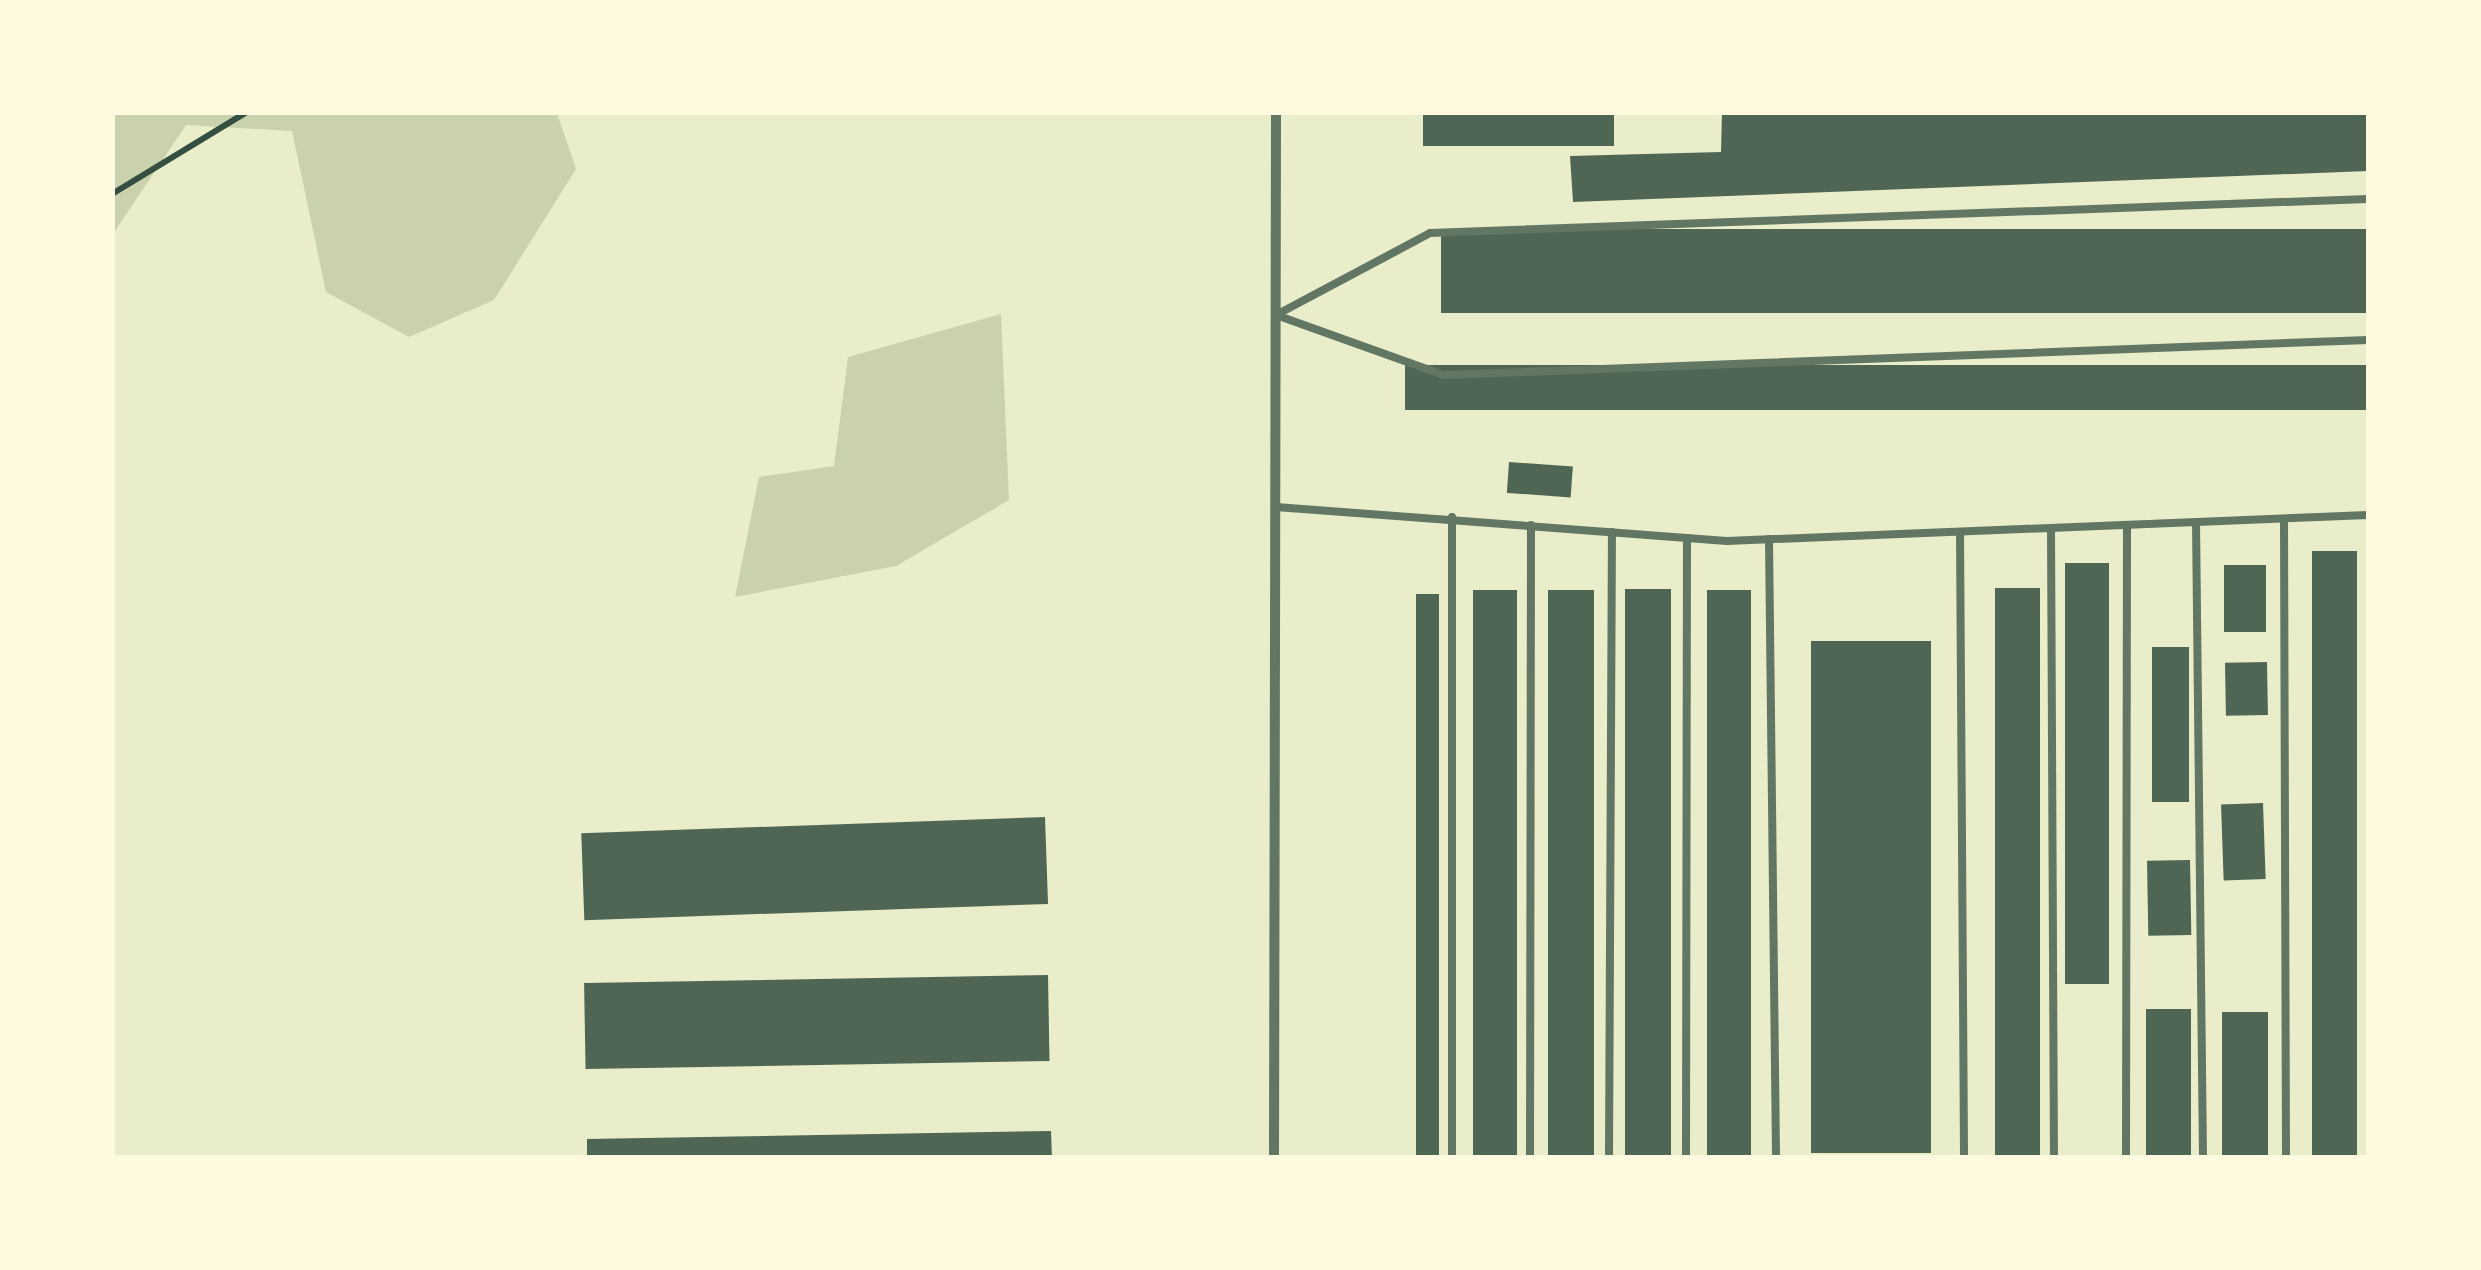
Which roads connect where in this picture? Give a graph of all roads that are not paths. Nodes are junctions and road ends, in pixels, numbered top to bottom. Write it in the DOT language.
graph roads {
  1 [pos="1276,112"];
  2 [pos="2368,199"];
  3 [pos="1276,315"];
  4 [pos="2368,340"];
  5 [pos="1276,507"];
  6 [pos="2368,515"];
  7 [pos="1452,517"];
  8 [pos="2284,519"];
  9 [pos="2196,522"];
  10 [pos="1531,525"];
  11 [pos="2127,525"];
  12 [pos="2051,528"];
  13 [pos="1612,532"];
  14 [pos="1960,532"];
  15 [pos="1687,538"];
  16 [pos="1769,540"];
  17 [pos="1274,1158"];
  18 [pos="1452,1158"];
  19 [pos="1530,1158"];
  20 [pos="1609,1158"];
  21 [pos="1686,1158"];
  22 [pos="1776,1158"];
  23 [pos="1964,1158"];
  24 [pos="2054,1158"];
  25 [pos="2126,1158"];
  26 [pos="2203,1158"];
  27 [pos="2286,1158"];
  1 -- 3 [label="street"];
  2 -- 3 [label="lane"];
  3 -- 4 [label="lane"];
  3 -- 5 [label="street"];
  5 -- 7 [label="lane"];
  5 -- 17 [label="street"];
  6 -- 8 [label="lane"];
  7 -- 10 [label="lane"];
  7 -- 18 [label="lane"];
  8 -- 9 [label="lane"];
  8 -- 27 [label="lane"];
  9 -- 11 [label="lane"];
  9 -- 26 [label="lane"];
  10 -- 13 [label="lane"];
  10 -- 19 [label="lane"];
  11 -- 12 [label="lane"];
  11 -- 25 [label="lane"];
  12 -- 14 [label="lane"];
  12 -- 24 [label="lane"];
  13 -- 15 [label="lane"];
  13 -- 20 [label="lane"];
  14 -- 16 [label="lane"];
  14 -- 23 [label="lane"];
  15 -- 16 [label="lane"];
  15 -- 21 [label="lane"];
  16 -- 22 [label="lane"];
}
